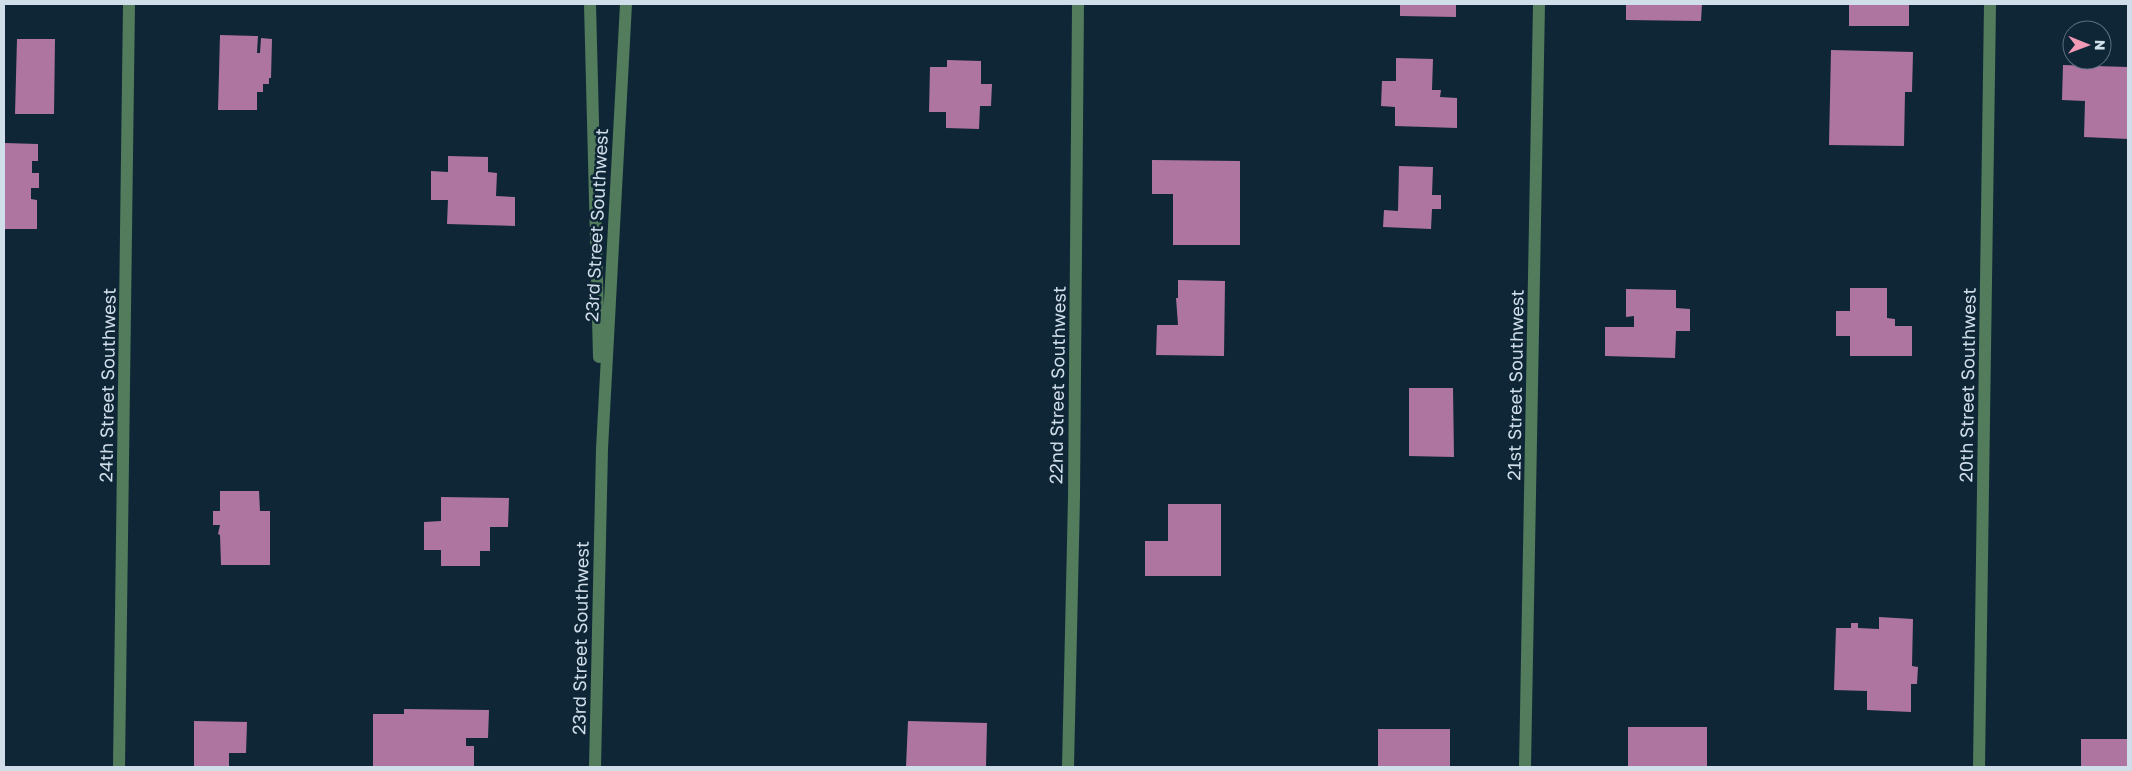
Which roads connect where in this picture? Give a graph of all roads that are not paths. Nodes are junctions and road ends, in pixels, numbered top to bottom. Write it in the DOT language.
graph roads {
  1 [pos="129,4"];
  2 [pos="590,4"];
  3 [pos="626,4"];
  4 [pos="1078,4"];
  5 [pos="1539,4"];
  6 [pos="1990,4"];
  7 [pos="602,449"];
  8 [pos="119,767"];
  9 [pos="595,767"];
  10 [pos="1068,767"];
  11 [pos="1525,767"];
  12 [pos="1979,767"];
  1 -- 8 [label="street, 24th Street Southwest"];
  2 -- 7 [label="street, 23rd Street Southwest"];
  3 -- 7 [label="street, 23rd Street Southwest"];
  4 -- 10 [label="street, 22nd Street Southwest"];
  5 -- 11 [label="street, 21st Street Southwest"];
  6 -- 12 [label="street, 20th Street Southwest"];
  7 -- 9 [label="street, 23rd Street Southwest"];
}
